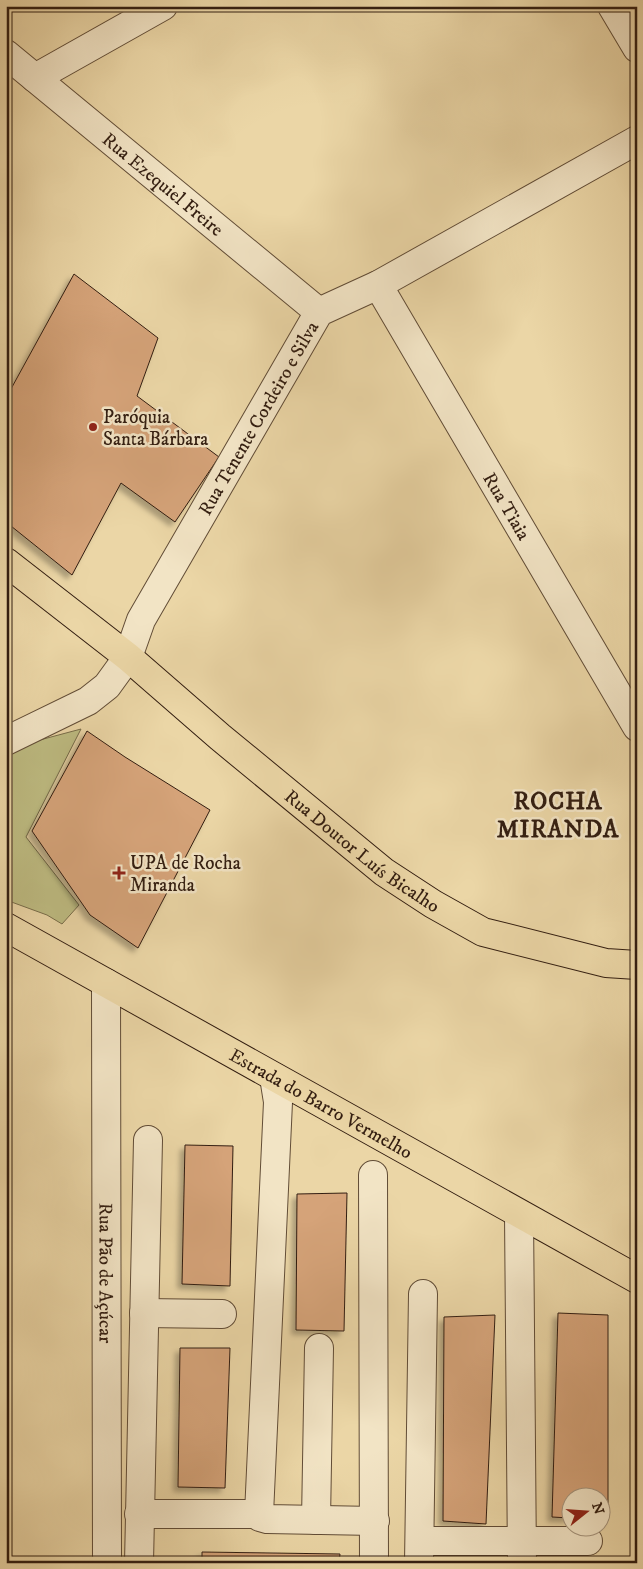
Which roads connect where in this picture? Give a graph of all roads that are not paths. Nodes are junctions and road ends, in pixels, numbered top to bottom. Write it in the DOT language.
graph roads {
  1 [pos="163,6"];
  2 [pos="612,6"];
  3 [pos="637,48"];
  4 [pos="6,54"];
  5 [pos="35,78"];
  6 [pos="637,140"];
  7 [pos="378,285"];
  8 [pos="320,312"];
  9 [pos="6,562"];
  10 [pos="128,657"];
  11 [pos="637,727"];
  12 [pos="6,741"];
  13 [pos="6,928"];
  14 [pos="637,965"];
  15 [pos="106,983"];
  16 [pos="274,1077"];
  17 [pos="148,1140"];
  18 [pos="374,1175"];
  19 [pos="520,1214"];
  20 [pos="637,1279"];
  21 [pos="423,1294"];
  22 [pos="144,1313"];
  23 [pos="222,1314"];
  24 [pos="320,1348"];
  25 [pos="139,1514"];
  26 [pos="259,1514"];
  27 [pos="316,1520"];
  28 [pos="375,1521"];
  29 [pos="588,1541"];
  30 [pos="419,1552"];
  31 [pos="522,1552"];
  32 [pos="107,1563"];
  33 [pos="139,1563"];
  34 [pos="374,1563"];
  1 -- 5 [label="street"];
  2 -- 3 [label="street"];
  4 -- 5 [label="street, Rua Ezequiel Freire"];
  5 -- 8 [label="street, Rua Ezequiel Freire"];
  6 -- 7 [label="street, Rua Tenente Cordeiro e Silva"];
  7 -- 8 [label="street, Rua Tenente Cordeiro e Silva"];
  7 -- 11 [label="street, Rua Tiaia"];
  8 -- 10 [label="street, Rua Tenente Cordeiro e Silva"];
  9 -- 10 [label="main road, Rua Doutor Luís Bicalho"];
  10 -- 12 [label="street, Rua Tenente Cordeiro e Silva"];
  10 -- 14 [label="main road, Rua Doutor Luís Bicalho"];
  13 -- 15 [label="main road, Estrada do Barro Vermelho"];
  15 -- 16 [label="main road, Estrada do Barro Vermelho"];
  15 -- 32 [label="street, Rua Pão de Açúcar"];
  16 -- 19 [label="main road, Estrada do Barro Vermelho"];
  16 -- 26 [label="street"];
  17 -- 22 [label="street"];
  18 -- 28 [label="street"];
  19 -- 20 [label="main road, Estrada do Barro Vermelho"];
  19 -- 31 [label="street"];
  21 -- 30 [label="street"];
  22 -- 23 [label="street"];
  22 -- 25 [label="street"];
  24 -- 27 [label="street"];
  25 -- 26 [label="street"];
  25 -- 33 [label="street"];
  26 -- 27 [label="street"];
  27 -- 28 [label="street"];
  28 -- 34 [label="street"];
  29 -- 31 [label="street"];
  30 -- 31 [label="street"];
}
